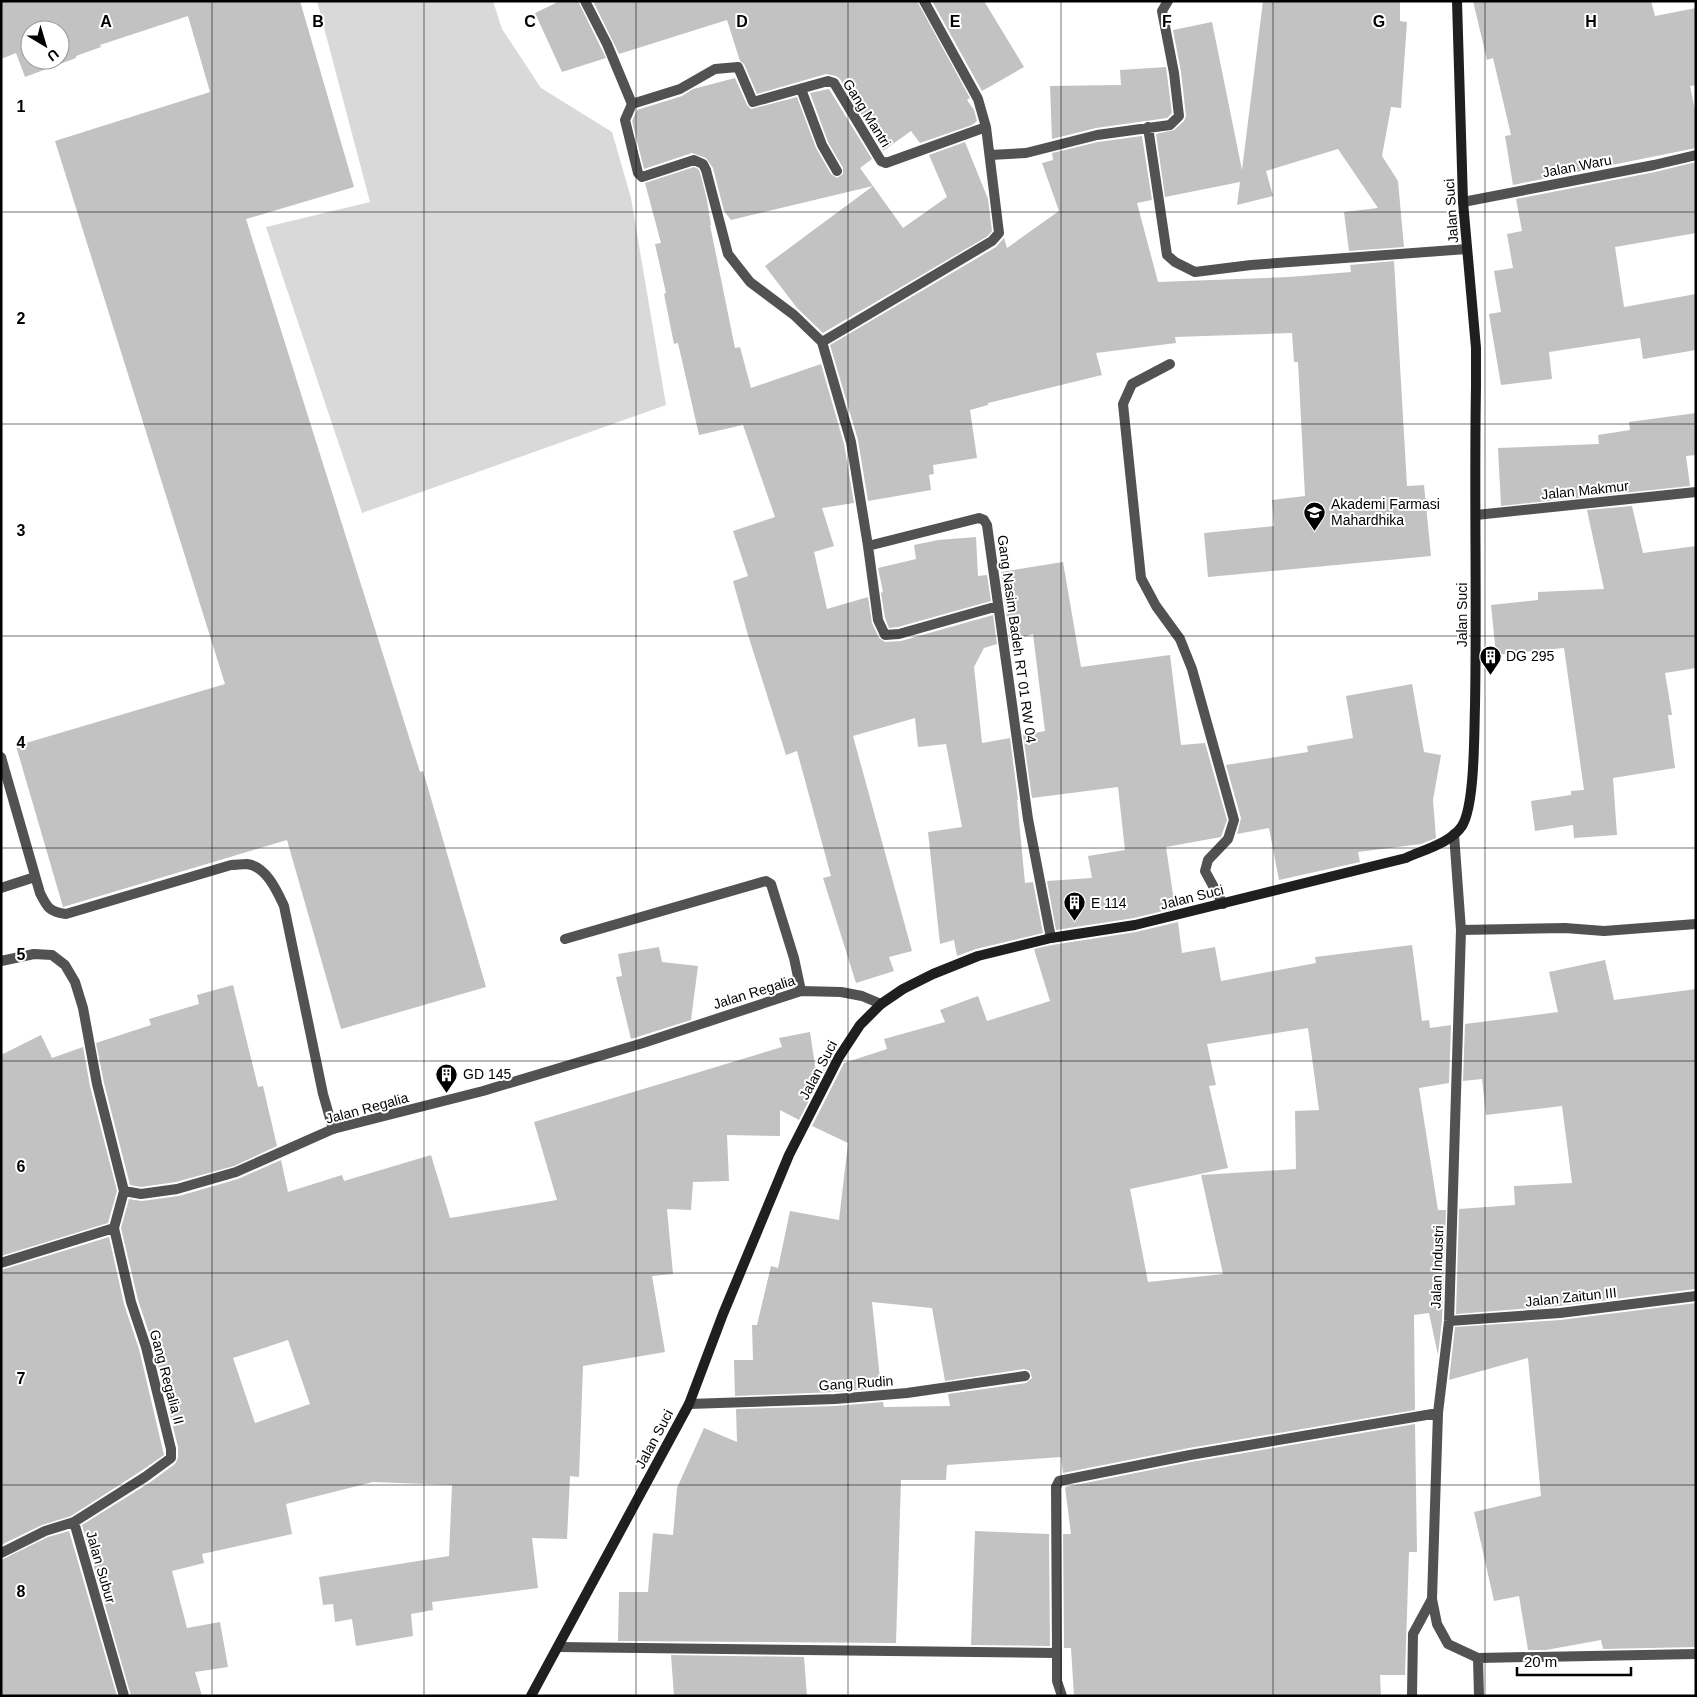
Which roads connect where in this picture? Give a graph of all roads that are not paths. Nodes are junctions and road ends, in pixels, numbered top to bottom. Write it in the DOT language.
graph roads {
  1 [pos="585,1"];
  2 [pos="924,1"];
  3 [pos="1168,1"];
  4 [pos="1457,1"];
  5 [pos="801,89"];
  6 [pos="632,104"];
  7 [pos="986,127"];
  8 [pos="1148,127"];
  9 [pos="990,155"];
  10 [pos="1696,155"];
  11 [pos="837,171"];
  12 [pos="1463,202"];
  13 [pos="1467,249"];
  14 [pos="822,342"];
  15 [pos="1170,364"];
  16 [pos="1696,492"];
  17 [pos="1476,515"];
  18 [pos="868,546"];
  19 [pos="998,606"];
  20 [pos="1,758"];
  21 [pos="1454,834"];
  22 [pos="36,877"];
  23 [pos="1,888"];
  24 [pos="1223,904"];
  25 [pos="1696,924"];
  26 [pos="1461,930"];
  27 [pos="1051,938"];
  28 [pos="565,939"];
  29 [pos="1,961"];
  30 [pos="801,991"];
  31 [pos="881,1004"];
  32 [pos="333,1130"];
  33 [pos="124,1191"];
  34 [pos="114,1228"];
  35 [pos="1,1264"];
  36 [pos="1696,1296"];
  37 [pos="1449,1321"];
  38 [pos="1025,1376"];
  39 [pos="689,1404"];
  40 [pos="1438,1413"];
  41 [pos="74,1522"];
  42 [pos="1,1553"];
  43 [pos="1432,1599"];
  44 [pos="558,1647"];
  45 [pos="1057,1653"];
  46 [pos="1696,1654"];
  47 [pos="1478,1658"];
  48 [pos="124,1696"];
  49 [pos="531,1696"];
  50 [pos="1062,1696"];
  51 [pos="1412,1696"];
  52 [pos="1479,1696"];
  1 -- 6 [label="street"];
  2 -- 7 [label="street"];
  3 -- 8 [label="street"];
  4 -- 12 [label="street, Jalan Suci"];
  5 -- 6 [label="street, Gang Mantri"];
  5 -- 7 [label="street, Gang Mantri"];
  5 -- 11 [label="street"];
  6 -- 14 [label="street"];
  7 -- 9 [label="street"];
  8 -- 9 [label="street"];
  8 -- 13 [label="street"];
  9 -- 14 [label="street"];
  10 -- 12 [label="street, Jalan Waru"];
  12 -- 13 [label="street, Jalan Suci"];
  13 -- 17 [label="street, Jalan Suci"];
  14 -- 18 [label="street"];
  15 -- 24 [label="street"];
  16 -- 17 [label="street, Jalan Makmur"];
  17 -- 21 [label="street, Jalan Suci"];
  18 -- 19 [label="street, Gang Nasim Badeh RT 01 RW 04"];
  18 -- 19 [label="street"];
  19 -- 27 [label="street, Gang Nasim Badeh RT 01 RW 04"];
  20 -- 22 [label="street"];
  21 -- 24 [label="street, Jalan Suci"];
  21 -- 26 [label="street, Jalan Industri"];
  22 -- 23 [label="street"];
  22 -- 32 [label="street"];
  24 -- 27 [label="street, Jalan Suci"];
  25 -- 26 [label="street"];
  26 -- 37 [label="street, Jalan Industri"];
  27 -- 31 [label="street, Jalan Suci"];
  28 -- 30 [label="street"];
  29 -- 33 [label="street"];
  30 -- 31 [label="street, Jalan Regalia"];
  30 -- 32 [label="street, Jalan Regalia"];
  31 -- 39 [label="street, Jalan Suci"];
  32 -- 33 [label="street, Jalan Regalia"];
  33 -- 34 [label="street, Gang Regalia II"];
  34 -- 35 [label="street"];
  34 -- 41 [label="street, Gang Regalia II"];
  36 -- 37 [label="street, Jalan Zaitun III"];
  37 -- 40 [label="street, Jalan Industri"];
  38 -- 39 [label="street, Gang Rudin"];
  39 -- 44 [label="street, Jalan Suci"];
  40 -- 43 [label="street, Jalan Industri"];
  40 -- 45 [label="street"];
  41 -- 42 [label="street, Jalan Subur"];
  41 -- 48 [label="street, Jalan Subur"];
  43 -- 47 [label="street"];
  43 -- 51 [label="street, Jalan Industri"];
  44 -- 45 [label="street"];
  44 -- 49 [label="street, Jalan Suci"];
  45 -- 50 [label="street"];
  46 -- 47 [label="street"];
  47 -- 52 [label="street"];
}
